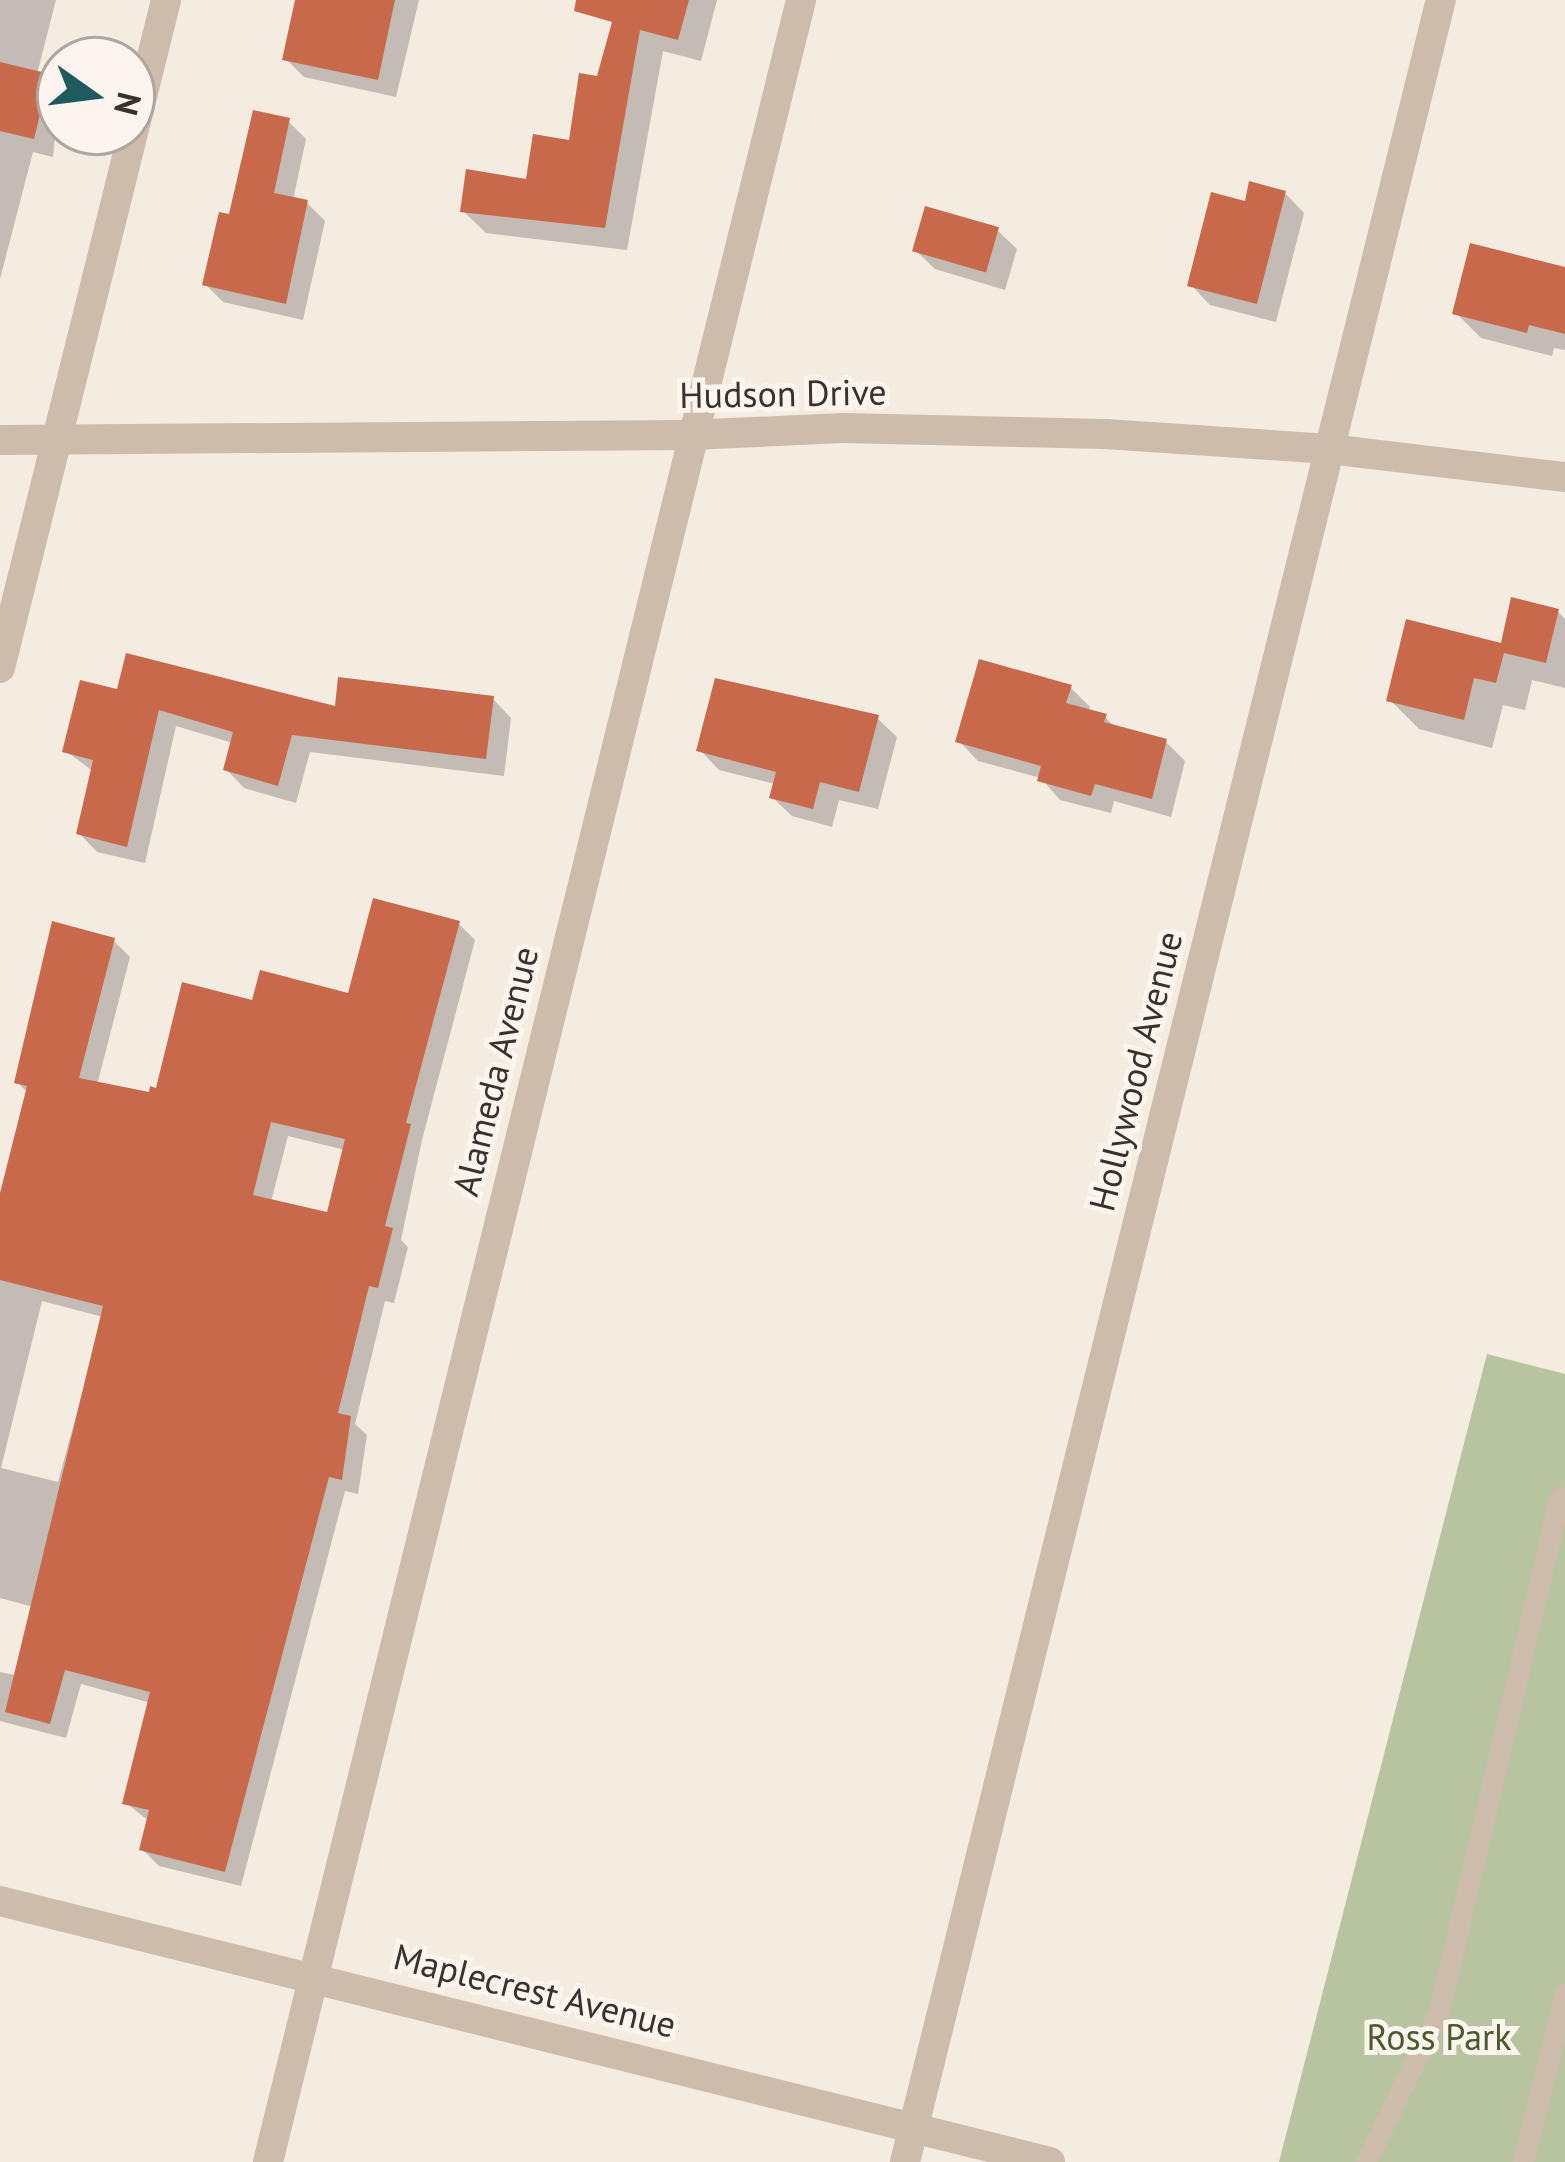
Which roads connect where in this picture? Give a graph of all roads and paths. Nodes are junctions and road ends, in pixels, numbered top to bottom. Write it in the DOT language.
graph roads {
  1 [pos="166,0"];
  2 [pos="801,0"];
  3 [pos="1441,0"];
  4 [pos="690,435"];
  5 [pos="0,440"];
  6 [pos="57,440"];
  7 [pos="1329,449"];
  8 [pos="1565,477"];
  9 [pos="0,668"];
  10 [pos="1565,1495"];
  11 [pos="0,1901"];
  12 [pos="314,1975"];
  13 [pos="1565,1993"];
  14 [pos="914,2128"];
  15 [pos="268,2162"];
  16 [pos="905,2162"];
  17 [pos="1050,2162"];
  18 [pos="1366,2162"];
  19 [pos="1522,2162"];
  1 -- 6 [label="street"];
  2 -- 4 [label="street, Alameda Avenue"];
  3 -- 7 [label="street, Hollywood Avenue"];
  4 -- 6 [label="street, Hudson Drive"];
  4 -- 7 [label="street, Hudson Drive"];
  4 -- 12 [label="street, Alameda Avenue"];
  5 -- 6 [label="street, Hudson Drive"];
  6 -- 9 [label="street"];
  7 -- 8 [label="street, Hudson Drive"];
  7 -- 14 [label="street, Hollywood Avenue"];
  10 -- 18 [label="lane"];
  11 -- 12 [label="street, Maplecrest Avenue"];
  12 -- 14 [label="street, Maplecrest Avenue"];
  12 -- 15 [label="street, Alameda Avenue"];
  13 -- 19 [label="lane"];
  14 -- 16 [label="street, Hollywood Avenue"];
  14 -- 17 [label="street, Maplecrest Avenue"];
}
